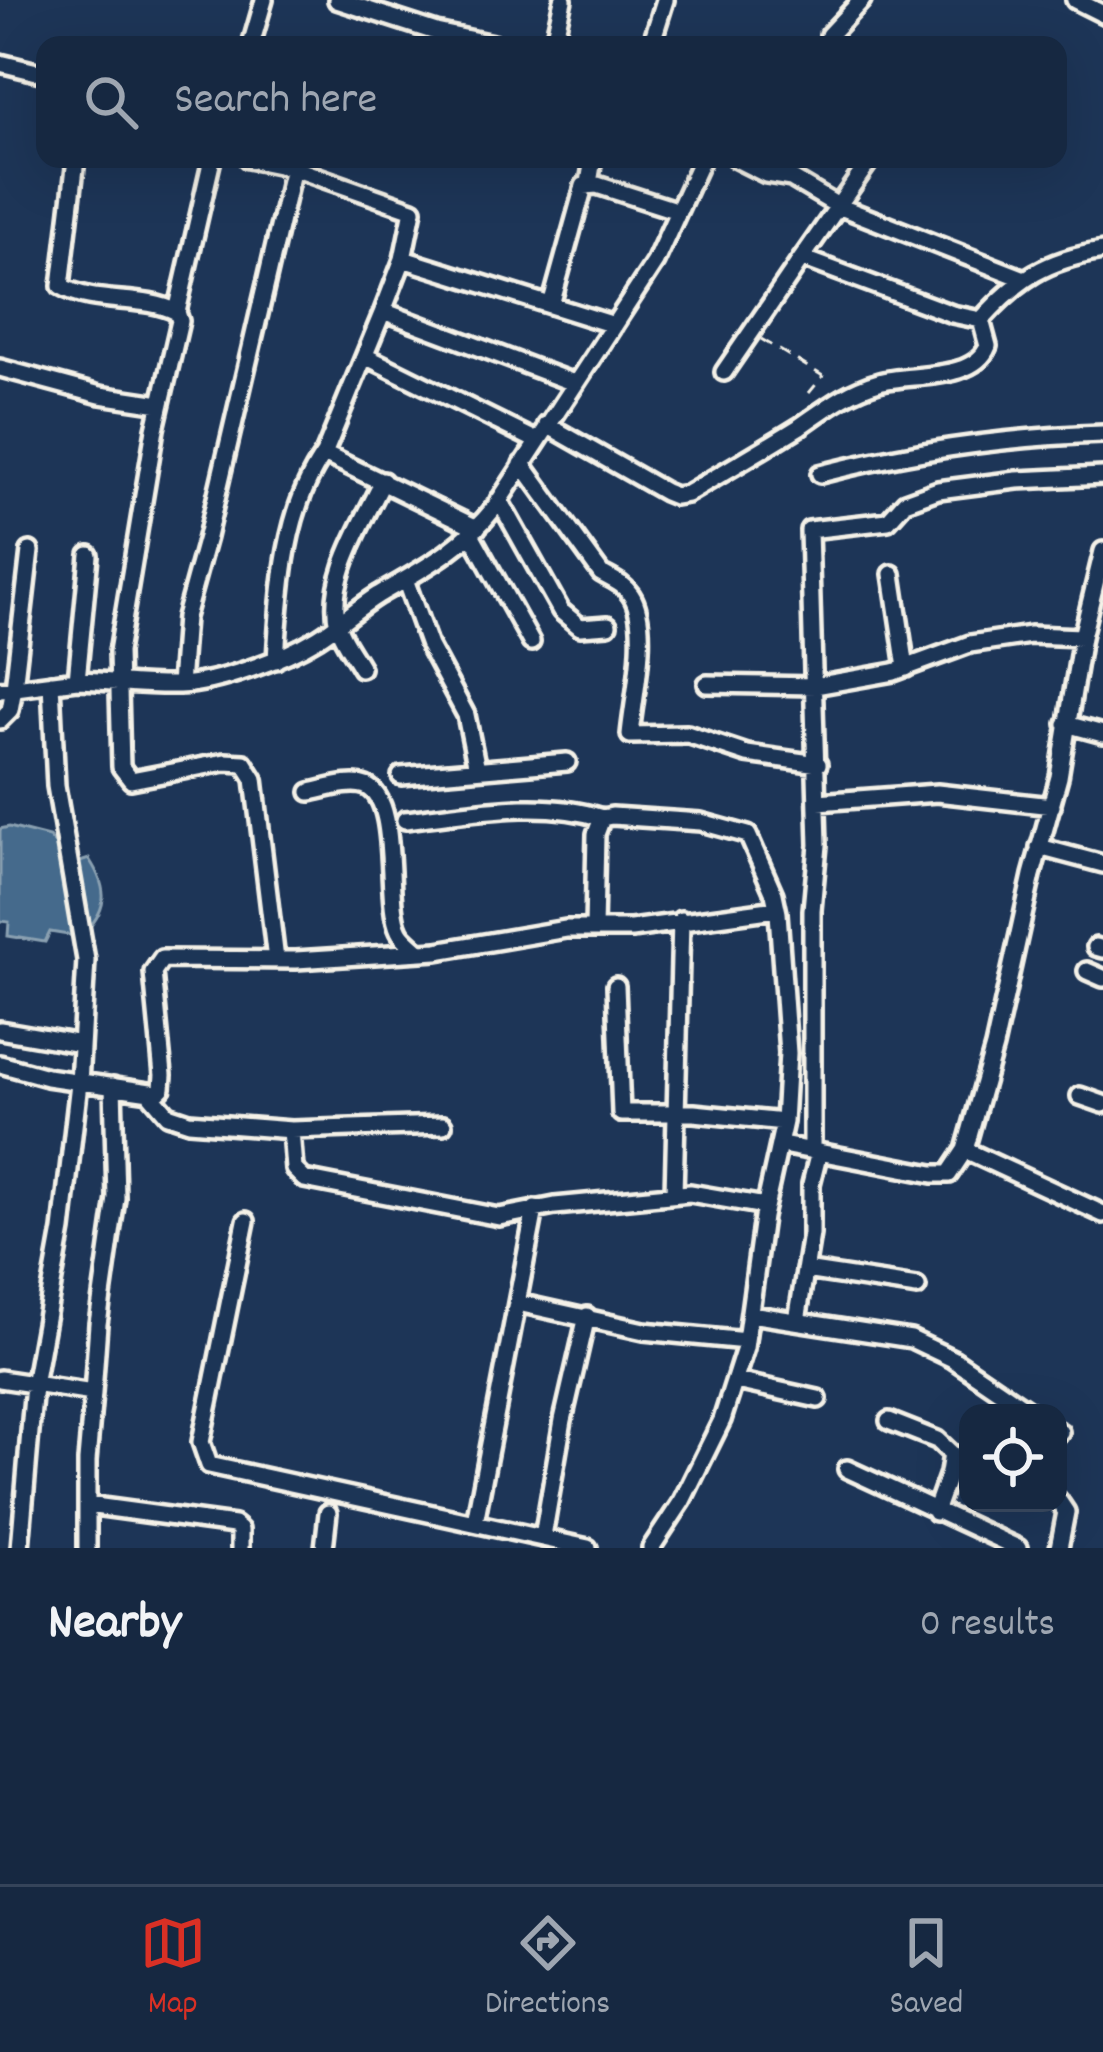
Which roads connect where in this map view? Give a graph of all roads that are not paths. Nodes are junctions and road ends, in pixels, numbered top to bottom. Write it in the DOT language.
graph roads {
  1 [pos="264,0"];
  2 [pos="337,0"];
  3 [pos="563,0"];
  4 [pos="665,0"];
  5 [pos="862,0"];
  6 [pos="1076,0"];
  7 [pos="1103,14"];
  8 [pos="829,35"];
  9 [pos="254,36"];
  10 [pos="455,36"];
  11 [pos="555,36"];
  12 [pos="654,36"];
  13 [pos="0,63"];
  14 [pos="36,72"];
  15 [pos="75,168"];
  16 [pos="210,168"];
  17 [pos="293,168"];
  18 [pos="304,168"];
  19 [pos="592,168"];
  20 [pos="698,168"];
  21 [pos="778,168"];
  22 [pos="865,168"];
  23 [pos="589,183"];
  24 [pos="838,206"];
  25 [pos="678,211"];
  26 [pos="1103,251"];
  27 [pos="802,258"];
  28 [pos="403,259"];
  29 [pos="1022,278"];
  30 [pos="551,305"];
  31 [pos="383,311"];
  32 [pos="177,312"];
  33 [pos="981,320"];
  34 [pos="614,325"];
  35 [pos="365,356"];
  36 [pos="0,368"];
  37 [pos="724,372"];
  38 [pos="574,383"];
  39 [pos="160,404"];
  40 [pos="547,425"];
  41 [pos="1103,434"];
  42 [pos="537,441"];
  43 [pos="324,454"];
  44 [pos="522,464"];
  45 [pos="820,474"];
  46 [pos="1103,476"];
  47 [pos="383,481"];
  48 [pos="499,500"];
  49 [pos="474,531"];
  50 [pos="29,550"];
  51 [pos="1103,551"];
  52 [pos="89,555"];
  53 [pos="892,574"];
  54 [pos="406,582"];
  55 [pos="1096,608"];
  56 [pos="608,625"];
  57 [pos="338,626"];
  58 [pos="1082,637"];
  59 [pos="531,643"];
  60 [pos="276,660"];
  61 [pos="361,668"];
  62 [pos="906,668"];
  63 [pos="77,680"];
  64 [pos="116,681"];
  65 [pos="51,683"];
  66 [pos="707,684"];
  67 [pos="180,685"];
  68 [pos="815,686"];
  69 [pos="7,689"];
  70 [pos="0,720"];
  71 [pos="1066,724"];
  72 [pos="1103,734"];
  73 [pos="567,762"];
  74 [pos="818,764"];
  75 [pos="477,769"];
  76 [pos="401,776"];
  77 [pos="310,792"];
  78 [pos="818,802"];
  79 [pos="1052,806"];
  80 [pos="602,818"];
  81 [pos="406,820"];
  82 [pos="1039,847"];
  83 [pos="1103,864"];
  84 [pos="777,909"];
  85 [pos="681,920"];
  86 [pos="594,929"];
  87 [pos="419,952"];
  88 [pos="276,960"];
  89 [pos="616,986"];
  90 [pos="0,1030"];
  91 [pos="81,1044"];
  92 [pos="0,1064"];
  93 [pos="79,1083"];
  94 [pos="113,1086"];
  95 [pos="150,1094"];
  96 [pos="1080,1096"];
  97 [pos="1103,1104"];
  98 [pos="673,1112"];
  99 [pos="784,1122"];
  100 [pos="443,1125"];
  101 [pos="291,1130"];
  102 [pos="782,1145"];
  103 [pos="965,1150"];
  104 [pos="816,1152"];
  105 [pos="674,1194"];
  106 [pos="765,1206"];
  107 [pos="535,1210"];
  108 [pos="1103,1214"];
  109 [pos="246,1221"];
  110 [pos="805,1270"];
  111 [pos="917,1287"];
  112 [pos="518,1304"];
  113 [pos="750,1314"];
  114 [pos="587,1316"];
  115 [pos="796,1321"];
  116 [pos="746,1341"];
  117 [pos="0,1379"];
  118 [pos="736,1381"];
  119 [pos="34,1384"];
  120 [pos="93,1393"];
  121 [pos="818,1399"];
  122 [pos="1019,1404"];
  123 [pos="889,1421"];
  124 [pos="947,1447"];
  125 [pos="959,1450"];
  126 [pos="847,1469"];
  127 [pos="87,1505"];
  128 [pos="934,1512"];
  129 [pos="1066,1512"];
  130 [pos="328,1513"];
  131 [pos="471,1521"];
  132 [pos="543,1537"];
  133 [pos="20,1548"];
  134 [pos="87,1548"];
  135 [pos="240,1548"];
  136 [pos="324,1548"];
  137 [pos="588,1548"];
  138 [pos="651,1548"];
  139 [pos="1018,1548"];
  140 [pos="1059,1548"];
  1 -- 9 [label="street"];
  2 -- 10 [label="street"];
  3 -- 11 [label="street"];
  4 -- 12 [label="street"];
  5 -- 8 [label="street"];
  6 -- 7 [label="street"];
  13 -- 14 [label="street"];
  15 -- 32 [label="street"];
  16 -- 32 [label="street"];
  17 -- 67 [label="street"];
  18 -- 28 [label="street"];
  19 -- 23 [label="street"];
  20 -- 25 [label="street"];
  21 -- 24 [label="street"];
  22 -- 24 [label="street"];
  23 -- 25 [label="street"];
  23 -- 30 [label="street"];
  24 -- 27 [label="street"];
  24 -- 29 [label="street"];
  25 -- 34 [label="street"];
  26 -- 29 [label="street"];
  27 -- 33 [label="street"];
  27 -- 37 [label="street"];
  28 -- 30 [label="street"];
  28 -- 31 [label="street"];
  29 -- 33 [label="street"];
  30 -- 34 [label="street"];
  31 -- 35 [label="street"];
  31 -- 38 [label="street"];
  32 -- 39 [label="street"];
  33 -- 40 [label="street"];
  34 -- 38 [label="street"];
  35 -- 42 [label="street"];
  35 -- 43 [label="street"];
  36 -- 39 [label="street"];
  38 -- 40 [label="street"];
  39 -- 64 [label="street"];
  40 -- 42 [label="street"];
  41 -- 45 [label="street"];
  42 -- 44 [label="street"];
  43 -- 47 [label="street"];
  43 -- 60 [label="street"];
  44 -- 48 [label="street"];
  44 -- 74 [label="street"];
  46 -- 68 [label="street"];
  47 -- 49 [label="street"];
  47 -- 57 [label="street"];
  48 -- 49 [label="street"];
  48 -- 56 [label="street"];
  49 -- 54 [label="street"];
  49 -- 59 [label="street"];
  50 -- 69 [label="street"];
  51 -- 55 [label="street"];
  52 -- 63 [label="street"];
  53 -- 62 [label="street"];
  54 -- 57 [label="street"];
  54 -- 75 [label="street"];
  55 -- 58 [label="street"];
  57 -- 60 [label="street"];
  57 -- 61 [label="street"];
  58 -- 62 [label="street"];
  58 -- 71 [label="street"];
  60 -- 67 [label="street"];
  62 -- 68 [label="street"];
  63 -- 64 [label="street"];
  63 -- 65 [label="street"];
  64 -- 67 [label="street"];
  64 -- 88 [label="street"];
  65 -- 69 [label="street"];
  65 -- 91 [label="street"];
  66 -- 68 [label="street"];
  68 -- 74 [label="street"];
  69 -- 70 [label="street"];
  71 -- 72 [label="street"];
  71 -- 79 [label="street"];
  73 -- 75 [label="street"];
  74 -- 78 [label="street"];
  75 -- 76 [label="street"];
  77 -- 87 [label="street"];
  78 -- 79 [label="street"];
  78 -- 104 [label="street"];
  79 -- 82 [label="street"];
  80 -- 81 [label="street"];
  80 -- 84 [label="street"];
  80 -- 86 [label="street"];
  82 -- 83 [label="street"];
  82 -- 103 [label="street"];
  84 -- 85 [label="street"];
  84 -- 99 [label="street"];
  85 -- 86 [label="street"];
  85 -- 98 [label="street"];
  86 -- 87 [label="street"];
  87 -- 88 [label="street"];
  88 -- 95 [label="street"];
  89 -- 98 [label="street"];
  90 -- 91 [label="street"];
  91 -- 93 [label="street"];
  92 -- 93 [label="street"];
  93 -- 94 [label="street"];
  93 -- 119 [label="street"];
  94 -- 95 [label="street"];
  94 -- 120 [label="street"];
  95 -- 101 [label="street"];
  96 -- 97 [label="street"];
  98 -- 99 [label="street"];
  98 -- 105 [label="street"];
  99 -- 102 [label="street"];
  100 -- 101 [label="street"];
  101 -- 107 [label="street"];
  102 -- 104 [label="street"];
  102 -- 106 [label="street"];
  103 -- 104 [label="street"];
  103 -- 108 [label="street"];
  104 -- 110 [label="street"];
  105 -- 106 [label="street"];
  105 -- 107 [label="street"];
  106 -- 113 [label="street"];
  107 -- 112 [label="street"];
  109 -- 131 [label="street"];
  110 -- 111 [label="street"];
  110 -- 115 [label="street"];
  112 -- 114 [label="street"];
  112 -- 131 [label="street"];
  113 -- 115 [label="street"];
  113 -- 116 [label="street"];
  114 -- 116 [label="street"];
  114 -- 132 [label="street"];
  115 -- 122 [label="street"];
  116 -- 118 [label="street"];
  117 -- 119 [label="street"];
  118 -- 121 [label="street"];
  118 -- 138 [label="street"];
  119 -- 120 [label="street"];
  119 -- 133 [label="street"];
  120 -- 127 [label="street"];
  123 -- 124 [label="street"];
  124 -- 125 [label="street"];
  124 -- 128 [label="street"];
  126 -- 128 [label="street"];
  127 -- 134 [label="street"];
  127 -- 135 [label="street"];
  128 -- 139 [label="street"];
  129 -- 140 [label="street"];
  130 -- 136 [label="street"];
  131 -- 132 [label="street"];
  132 -- 137 [label="street"];
}
